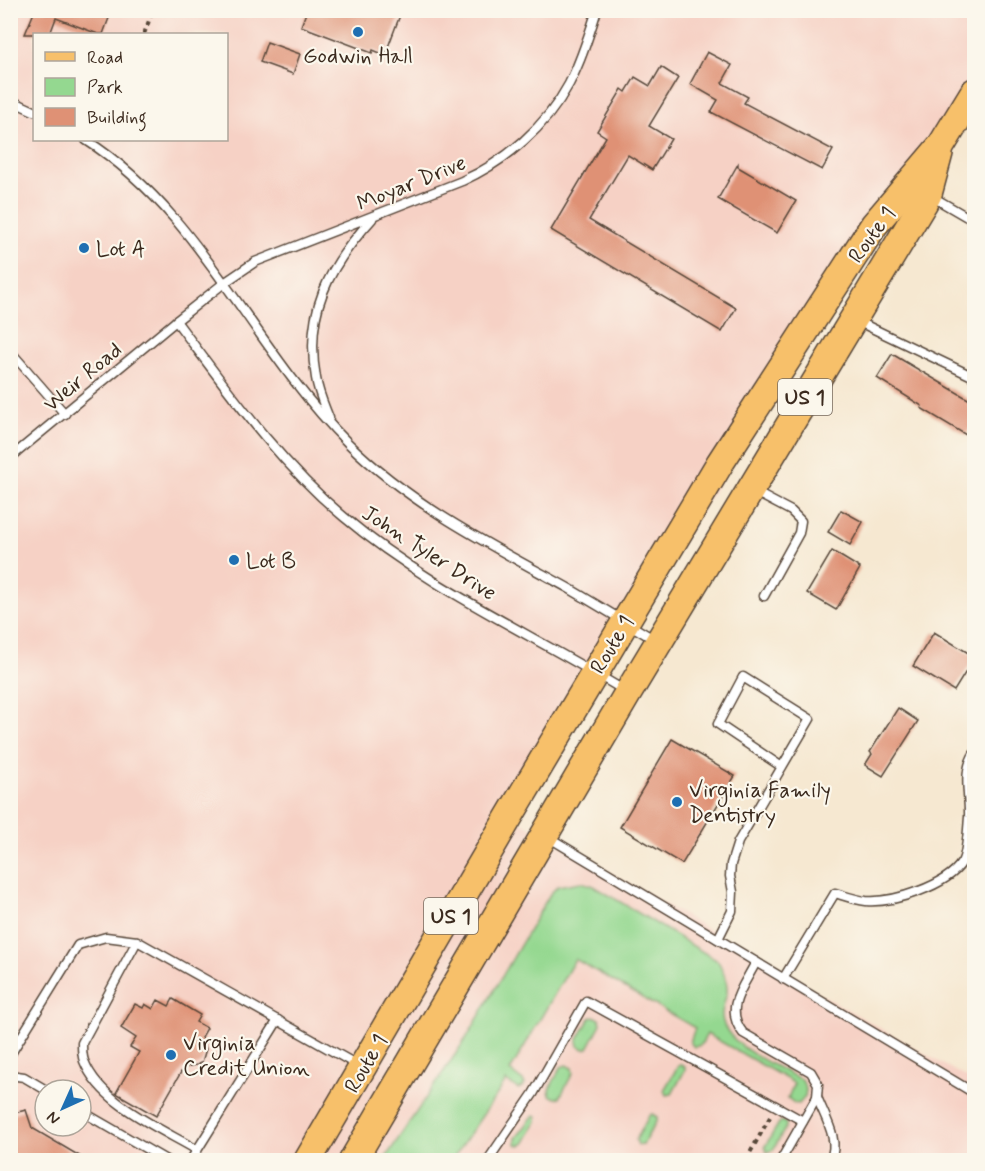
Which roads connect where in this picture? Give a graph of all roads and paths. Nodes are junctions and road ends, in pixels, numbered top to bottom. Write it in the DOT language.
graph roads {
  1 [pos="153,10"];
  2 [pos="597,10"];
  3 [pos="144,32"];
  4 [pos="10,100"];
  5 [pos="972,102"];
  6 [pos="33,111"];
  7 [pos="87,141"];
  8 [pos="941,146"];
  9 [pos="928,194"];
  10 [pos="373,217"];
  11 [pos="975,221"];
  12 [pos="224,283"];
  13 [pos="852,319"];
  14 [pos="176,321"];
  15 [pos="10,351"];
  16 [pos="975,377"];
  17 [pos="65,414"];
  18 [pos="331,424"];
  19 [pos="10,458"];
  20 [pos="750,489"];
  21 [pos="764,596"];
  22 [pos="625,622"];
  23 [pos="658,642"];
  24 [pos="594,672"];
  25 [pos="628,693"];
  26 [pos="975,754"];
  27 [pos="782,767"];
  28 [pos="545,836"];
  29 [pos="718,939"];
  30 [pos="137,941"];
  31 [pos="756,962"];
  32 [pos="783,978"];
  33 [pos="278,1020"];
  34 [pos="10,1055"];
  35 [pos="362,1068"];
  36 [pos="10,1075"];
  37 [pos="33,1082"];
  38 [pos="975,1093"];
  39 [pos="816,1097"];
  40 [pos="776,1106"];
  41 [pos="93,1118"];
  42 [pos="803,1121"];
  43 [pos="197,1150"];
  44 [pos="166,1161"];
  45 [pos="191,1161"];
  46 [pos="308,1161"];
  47 [pos="353,1161"];
  48 [pos="488,1161"];
  49 [pos="746,1161"];
  50 [pos="781,1161"];
  51 [pos="830,1161"];
  1 -- 3 [label="path"];
  2 -- 10 [label="lane, Moyar Drive"];
  4 -- 6 [label="lane"];
  5 -- 8 [label="main road, Route 1 / US 1"];
  7 -- 12 [label="lane, John Tyler Drive"];
  8 -- 9 [label="main road, Route 1 / US 1"];
  8 -- 22 [label="main road, Route 1 / US 1"];
  9 -- 11 [label="lane"];
  9 -- 13 [label="main road, Route 1 / US 1"];
  10 -- 12 [label="lane, Moyar Drive"];
  10 -- 18 [label="lane"];
  12 -- 14 [label="lane, Moyar Drive"];
  12 -- 18 [label="lane, John Tyler Drive"];
  13 -- 16 [label="lane"];
  13 -- 20 [label="main road, Route 1 / US 1"];
  14 -- 17 [label="lane, Weir Road"];
  14 -- 24 [label="lane, John Tyler Drive"];
  15 -- 17 [label="lane"];
  17 -- 19 [label="lane, Weir Road"];
  18 -- 22 [label="lane, John Tyler Drive"];
  20 -- 21 [label="lane"];
  20 -- 23 [label="main road, Route 1 / US 1"];
  22 -- 23 [label="lane, John Tyler Drive"];
  22 -- 24 [label="main road, Route 1 / US 1"];
  23 -- 25 [label="main road, Route 1 / US 1"];
  24 -- 25 [label="lane, John Tyler Drive"];
  24 -- 35 [label="main road, Route 1 / US 1"];
  25 -- 28 [label="main road, Route 1 / US 1"];
  26 -- 32 [label="lane"];
  27 -- 27 [label="lane"];
  27 -- 29 [label="lane"];
  28 -- 29 [label="lane"];
  28 -- 47 [label="main road, Route 1 / US 1"];
  29 -- 31 [label="lane"];
  30 -- 33 [label="lane"];
  30 -- 34 [label="lane"];
  30 -- 43 [label="lane"];
  31 -- 32 [label="lane"];
  31 -- 39 [label="lane"];
  32 -- 38 [label="lane"];
  33 -- 35 [label="lane"];
  33 -- 43 [label="lane"];
  35 -- 46 [label="main road, Route 1 / US 1"];
  36 -- 37 [label="lane"];
  39 -- 42 [label="lane"];
  39 -- 51 [label="lane"];
  40 -- 42 [label="lane"];
  40 -- 48 [label="lane"];
  40 -- 49 [label="path"];
  41 -- 44 [label="lane"];
  42 -- 50 [label="lane"];
  43 -- 45 [label="lane"];
}
